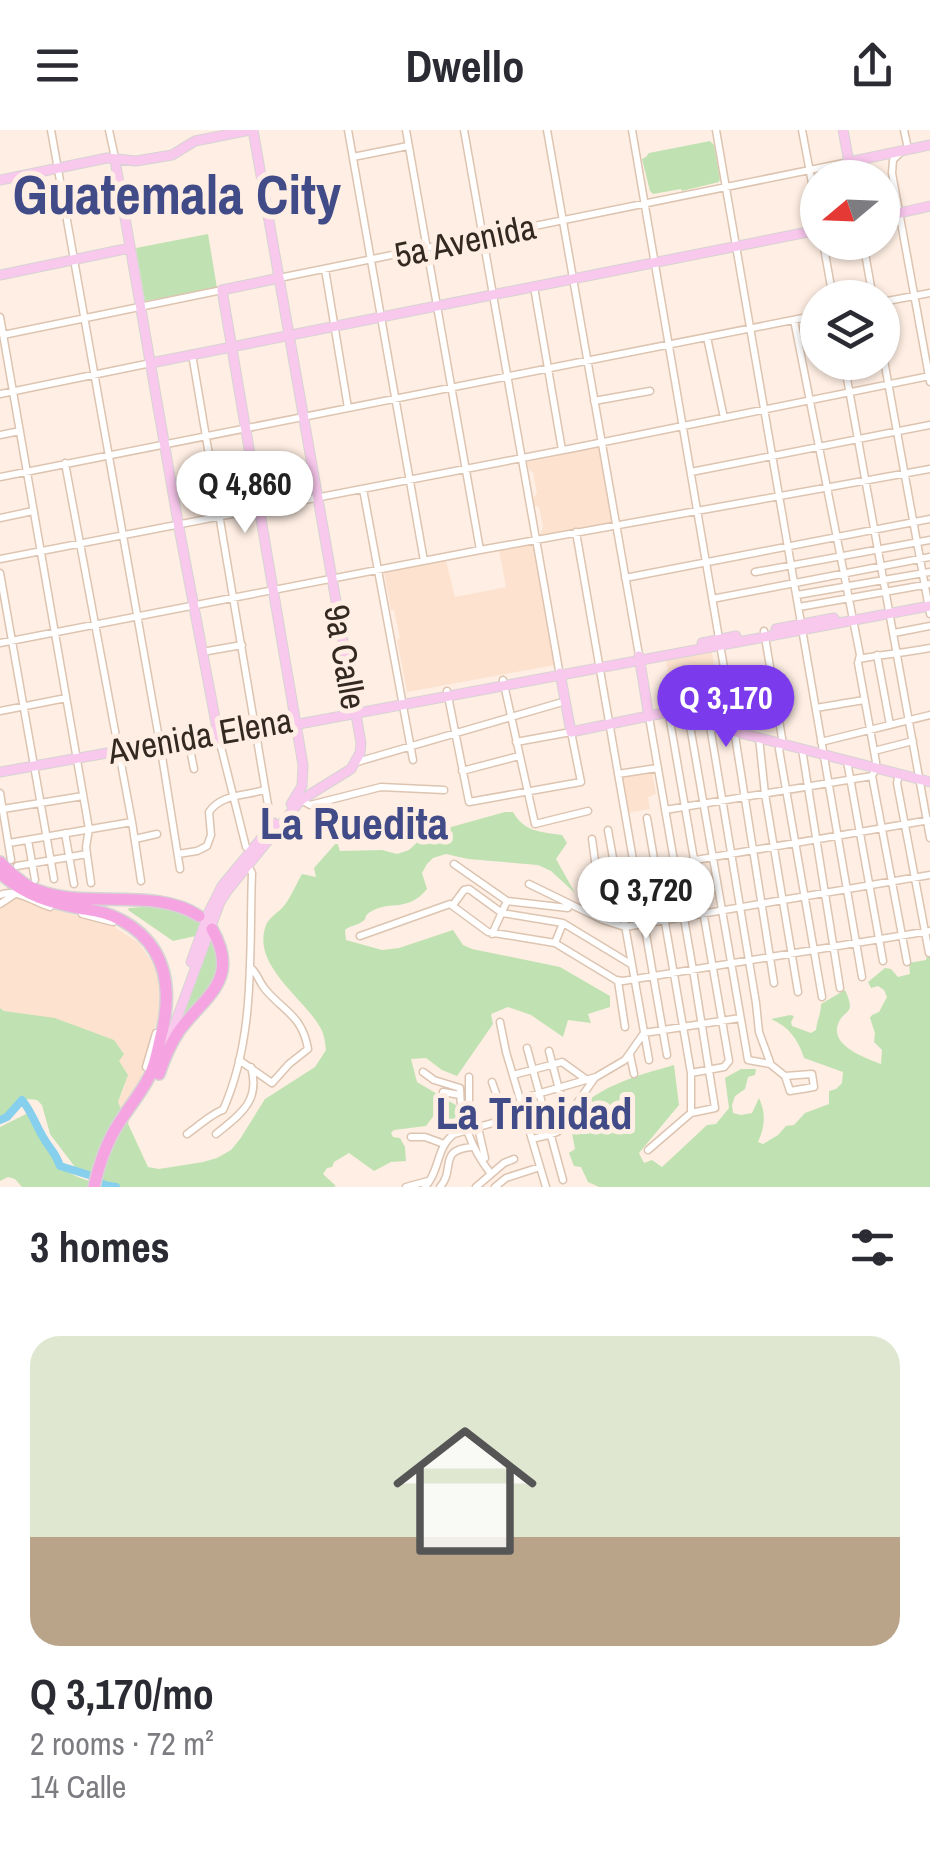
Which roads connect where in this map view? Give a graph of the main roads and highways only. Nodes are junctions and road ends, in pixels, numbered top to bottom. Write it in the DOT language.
graph roads {
  1 [pos="251,130"];
  2 [pos="843,130"];
  3 [pos="930,148"];
  4 [pos="115,160"];
  5 [pos="0,180"];
  6 [pos="930,206"];
  7 [pos="900,213"];
  8 [pos="800,233"];
  9 [pos="130,248"];
  10 [pos="0,275"];
  11 [pos="279,278"];
  12 [pos="289,336"];
  13 [pos="232,346"];
  14 [pos="150,363"];
  15 [pos="929,605"];
  16 [pos="640,658"];
  17 [pos="560,672"];
  18 [pos="355,711"];
  19 [pos="648,712"];
  20 [pos="297,722"];
  21 [pos="219,736"];
  22 [pos="0,772"];
  23 [pos="925,781"];
  24 [pos="9,863"];
  25 [pos="0,875"];
  26 [pos="17,894"];
  27 [pos="110,899"];
  28 [pos="156,903"];
  29 [pos="125,915"];
  30 [pos="199,916"];
  31 [pos="212,929"];
  32 [pos="155,1070"];
  33 [pos="98,1187"];
  1 -- 4 [label="main road"];
  1 -- 11 [label="main road, 9a Calle"];
  2 -- 3 [label="main road, 5a Avenida"];
  4 -- 5 [label="main road"];
  4 -- 9 [label="main road"];
  6 -- 7 [label="main road"];
  8 -- 12 [label="main road"];
  9 -- 10 [label="main road"];
  9 -- 14 [label="main road"];
  11 -- 12 [label="main road, 9a Calle"];
  11 -- 13 [label="main road, 5a Avenida"];
  12 -- 13 [label="main road"];
  12 -- 18 [label="main road, 9a Calle"];
  13 -- 14 [label="main road"];
  13 -- 20 [label="main road"];
  14 -- 21 [label="main road"];
  15 -- 16 [label="main road, Avenida Elena"];
  16 -- 17 [label="main road, Avenida Elena"];
  16 -- 19 [label="main road"];
  17 -- 18 [label="main road, Avenida Elena"];
  17 -- 19 [label="main road"];
  18 -- 20 [label="main road, Avenida Elena"];
  18 -- 32 [label="main road, 9a Calle"];
  19 -- 23 [label="main road"];
  20 -- 21 [label="main road, Avenida Elena"];
  20 -- 32 [label="main road"];
  21 -- 22 [label="main road, Avenida Elena"];
  24 -- 27 [label="highway"];
  25 -- 26 [label="highway"];
  25 -- 29 [label="highway"];
  27 -- 28 [label="highway"];
  27 -- 29 [label="highway"];
  28 -- 29 [label="highway"];
  28 -- 30 [label="highway"];
  29 -- 32 [label="highway"];
  31 -- 32 [label="highway"];
  32 -- 33 [label="highway"];
}
